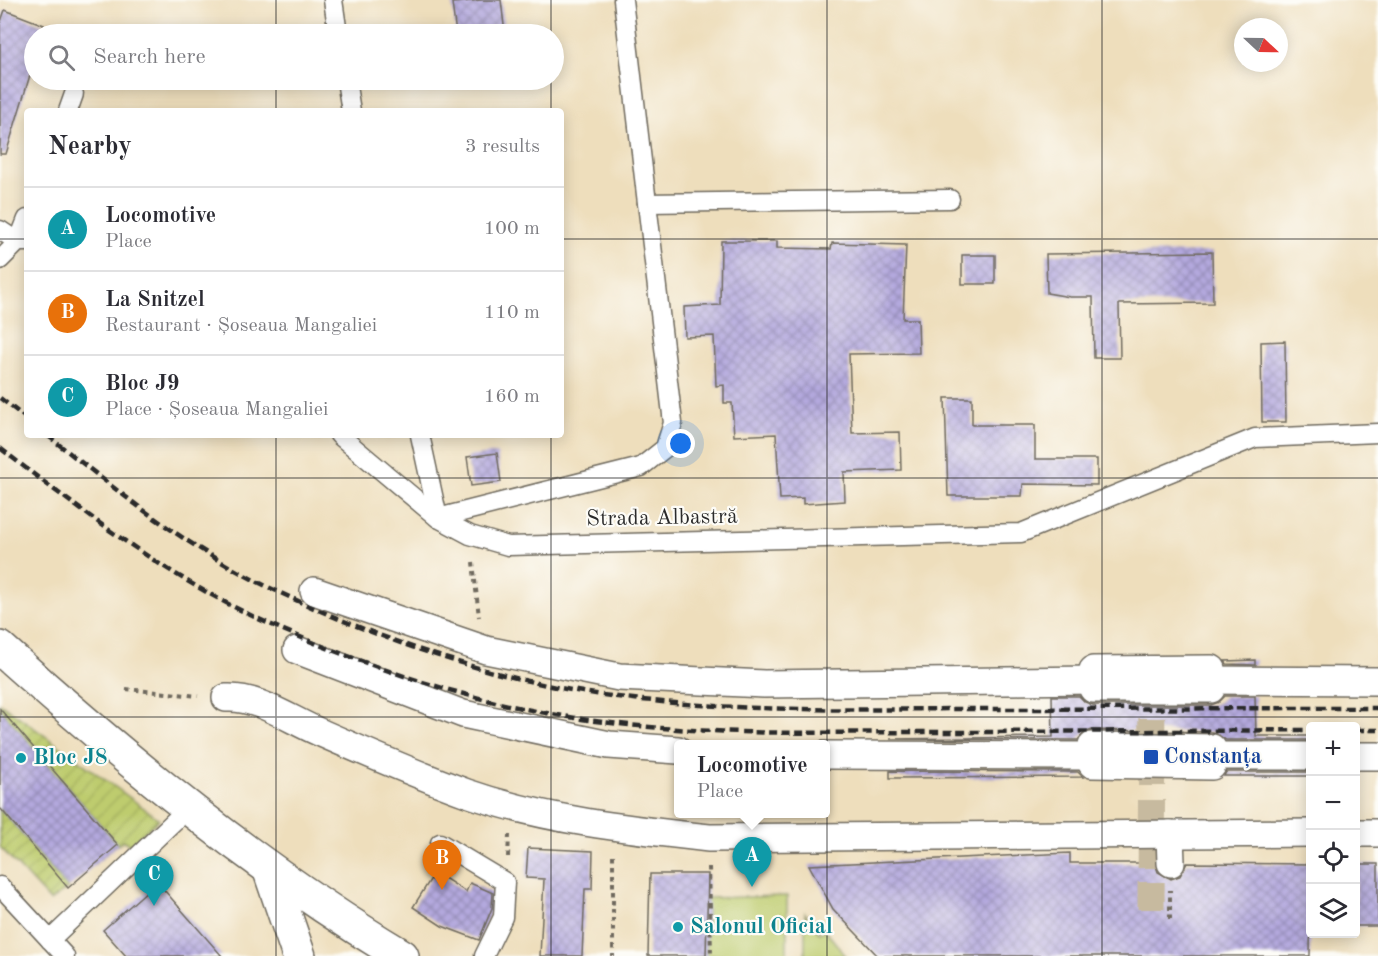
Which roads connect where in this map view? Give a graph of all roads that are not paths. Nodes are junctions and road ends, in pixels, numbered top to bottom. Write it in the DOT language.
graph roads {
  1 [pos="333,0"];
  2 [pos="623,0"];
  3 [pos="337,24"];
  4 [pos="348,90"];
  5 [pos="351,108"];
  6 [pos="950,199"];
  7 [pos="647,203"];
  8 [pos="0,230"];
  9 [pos="23,242"];
  10 [pos="0,260"];
  11 [pos="1378,433"];
  12 [pos="343,438"];
  13 [pos="421,438"];
  14 [pos="438,518"];
  15 [pos="314,591"];
  16 [pos="0,648"];
  17 [pos="297,650"];
  18 [pos="1378,681"];
  19 [pos="226,698"];
  20 [pos="674,750"];
  21 [pos="830,755"];
  22 [pos="1306,756"];
  23 [pos="1360,756"];
  24 [pos="1378,756"];
  25 [pos="189,807"];
  26 [pos="1306,833"];
  27 [pos="1360,833"];
  28 [pos="1378,833"];
  29 [pos="1170,834"];
  30 [pos="440,843"];
  31 [pos="1171,863"];
  32 [pos="270,871"];
  33 [pos="0,886"];
  34 [pos="349,924"];
  35 [pos="50,940"];
  36 [pos="65,956"];
  37 [pos="299,956"];
  38 [pos="356,956"];
  39 [pos="375,956"];
  40 [pos="402,956"];
  41 [pos="484,956"];
  1 -- 3 [label="lane"];
  2 -- 7 [label="lane"];
  4 -- 5 [label="lane"];
  6 -- 7 [label="lane"];
  7 -- 14 [label="lane"];
  8 -- 9 [label="lane"];
  9 -- 10 [label="lane"];
  11 -- 14 [label="lane, Strada Albastră"];
  12 -- 14 [label="lane, Strada Albastră"];
  13 -- 14 [label="lane"];
  15 -- 18 [label="street"];
  16 -- 25 [label="street"];
  17 -- 20 [label="street"];
  19 -- 29 [label="street"];
  21 -- 22 [label="street"];
  23 -- 24 [label="street"];
  25 -- 32 [label="street"];
  25 -- 35 [label="lane"];
  26 -- 29 [label="street"];
  27 -- 28 [label="street"];
  29 -- 31 [label="street"];
  30 -- 41 [label="lane"];
  32 -- 34 [label="street"];
  32 -- 37 [label="street"];
  33 -- 35 [label="lane"];
  34 -- 38 [label="street"];
  34 -- 39 [label="lane"];
  34 -- 40 [label="street"];
  35 -- 36 [label="lane"];
}
